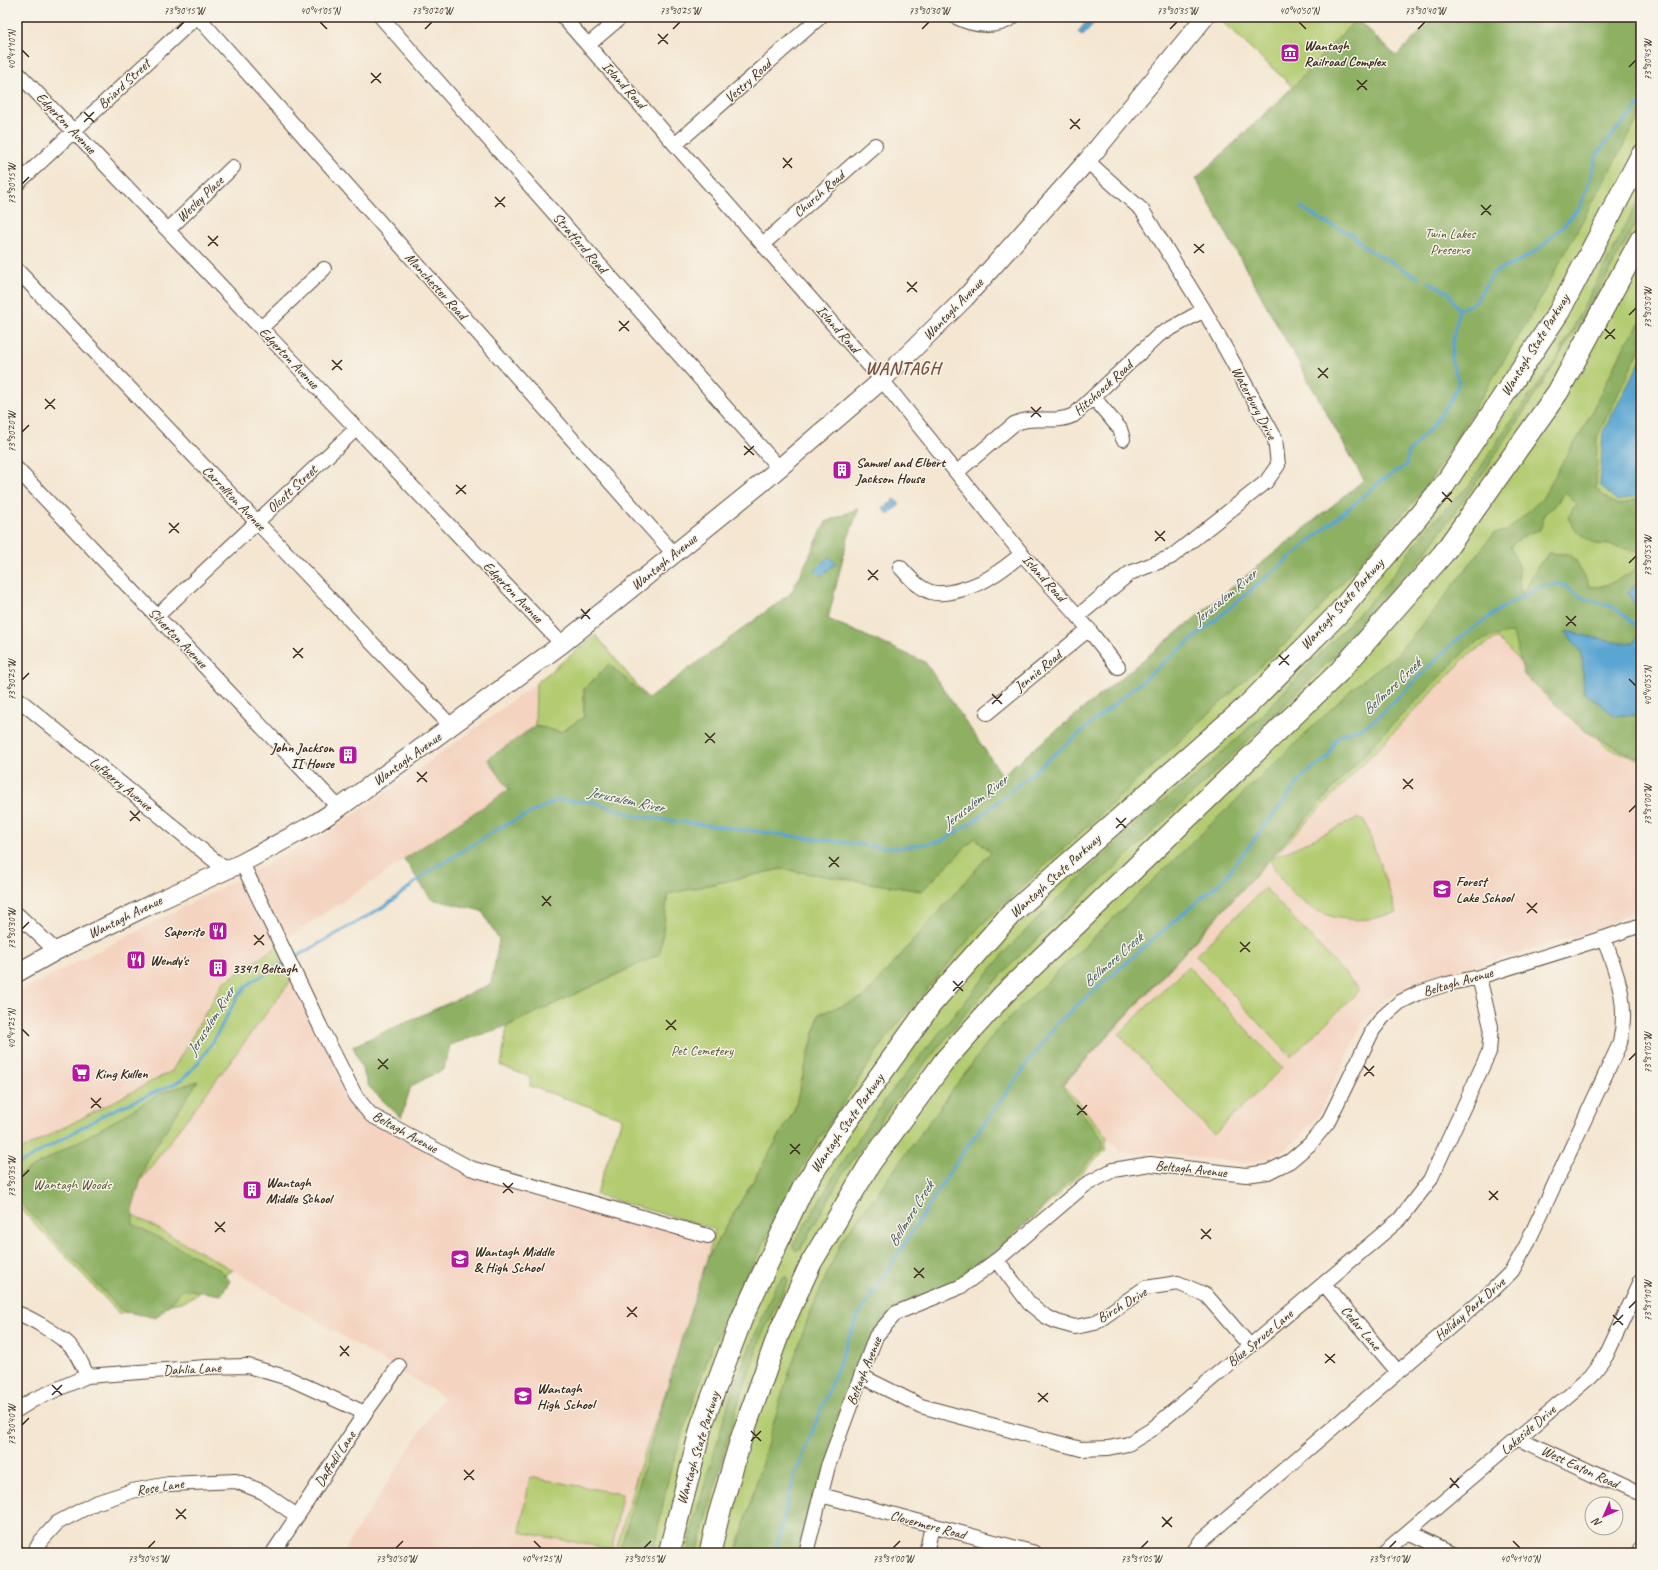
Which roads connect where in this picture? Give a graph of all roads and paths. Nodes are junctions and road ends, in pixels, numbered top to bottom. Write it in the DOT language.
graph roads {
  1 [pos="197,17"];
  2 [pos="381,17"];
  3 [pos="563,17"];
  4 [pos="621,17"];
  5 [pos="820,17"];
  6 [pos="956,17"];
  7 [pos="1013,17"];
  8 [pos="1205,17"];
  9 [pos="588,45"];
  10 [pos="17,72"];
  11 [pos="73,131"];
  12 [pos="676,144"];
  13 [pos="875,145"];
  14 [pos="1641,156"];
  15 [pos="1087,161"];
  16 [pos="233,167"];
  17 [pos="17,184"];
  18 [pos="168,230"];
  19 [pos="1641,239"];
  20 [pos="764,244"];
  21 [pos="324,269"];
  22 [pos="17,270"];
  23 [pos="1204,310"];
  24 [pos="261,328"];
  25 [pos="882,380"];
  26 [pos="1094,398"];
  27 [pos="356,429"];
  28 [pos="1123,438"];
  29 [pos="779,468"];
  30 [pos="17,469"];
  31 [pos="957,472"];
  32 [pos="257,522"];
  33 [pos="674,554"];
  34 [pos="1022,554"];
  35 [pos="900,567"];
  36 [pos="158,616"];
  37 [pos="1078,616"];
  38 [pos="1089,629"];
  39 [pos="562,644"];
  40 [pos="1118,667"];
  41 [pos="17,698"];
  42 [pos="987,713"];
  43 [pos="451,726"];
  44 [pos="339,808"];
  45 [pos="242,863"];
  46 [pos="226,870"];
  47 [pos="17,914"];
  48 [pos="1641,925"];
  49 [pos="1604,938"];
  50 [pos="56,951"];
  51 [pos="17,973"];
  52 [pos="1479,977"];
  53 [pos="708,1236"];
  54 [pos="997,1260"];
  55 [pos="1641,1281"];
  56 [pos="1324,1284"];
  57 [pos="17,1313"];
  58 [pos="1250,1346"];
  59 [pos="399,1366"];
  60 [pos="1398,1372"];
  61 [pos="87,1376"];
  62 [pos="861,1376"];
  63 [pos="17,1410"];
  64 [pos="365,1413"];
  65 [pos="1518,1438"];
  66 [pos="821,1495"];
  67 [pos="1641,1496"];
  68 [pos="297,1516"];
  69 [pos="932,1526"];
  70 [pos="1408,1532"];
  71 [pos="1641,1548"];
  72 [pos="34,1553"];
  73 [pos="273,1553"];
  74 [pos="669,1553"];
  75 [pos="710,1553"];
  76 [pos="806,1553"];
  77 [pos="926,1553"];
  78 [pos="1035,1553"];
  79 [pos="1193,1553"];
  80 [pos="1383,1553"];
  81 [pos="1452,1553"];
  82 [pos="1639,1553"];
  1 -- 11 [label="street, Briard Street"];
  1 -- 33 [label="street, Manchester Road"];
  2 -- 29 [label="street, Stratford Road"];
  3 -- 9 [label="street, Island Road"];
  4 -- 9 [label="street"];
  5 -- 12 [label="street, Vestry Road"];
  6 -- 7 [label="street"];
  8 -- 15 [label="main road, Wantagh Avenue"];
  9 -- 12 [label="street, Island Road"];
  10 -- 11 [label="street, Edgerton Avenue"];
  11 -- 17 [label="street, Briard Street"];
  11 -- 18 [label="street, Edgerton Avenue"];
  12 -- 20 [label="street, Island Road"];
  13 -- 20 [label="street, Church Road"];
  14 -- 74 [label="highway, Wantagh State Parkway"];
  15 -- 23 [label="street, Waterbury Drive"];
  15 -- 25 [label="main road, Wantagh Avenue"];
  16 -- 18 [label="street, Wesley Place"];
  18 -- 24 [label="street, Edgerton Avenue"];
  19 -- 75 [label="highway"];
  20 -- 25 [label="street, Island Road"];
  21 -- 24 [label="street"];
  22 -- 32 [label="street, Carrollton Avenue"];
  23 -- 26 [label="street, Hitchcock Road"];
  23 -- 37 [label="street, Waterbury Drive"];
  24 -- 27 [label="street, Edgerton Avenue"];
  25 -- 29 [label="main road, Wantagh Avenue"];
  25 -- 31 [label="street, Island Road"];
  26 -- 28 [label="street"];
  26 -- 31 [label="street, Hitchcock Road"];
  27 -- 32 [label="street, Olcott Street"];
  27 -- 39 [label="street, Edgerton Avenue"];
  29 -- 33 [label="main road, Wantagh Avenue"];
  30 -- 36 [label="street, Silverton Avenue"];
  31 -- 34 [label="street, Island Road"];
  32 -- 36 [label="street, Olcott Street"];
  32 -- 43 [label="street, Carrollton Avenue"];
  33 -- 39 [label="main road, Wantagh Avenue"];
  34 -- 35 [label="street"];
  34 -- 37 [label="street, Island Road"];
  36 -- 44 [label="street, Silverton Avenue"];
  37 -- 38 [label="street, Island Road"];
  38 -- 40 [label="street, Island Road"];
  38 -- 42 [label="street, Jennie Road"];
  39 -- 43 [label="main road, Wantagh Avenue"];
  41 -- 46 [label="street, Lufberry Avenue"];
  43 -- 44 [label="main road, Wantagh Avenue"];
  44 -- 45 [label="main road, Wantagh Avenue"];
  45 -- 46 [label="main road, Wantagh Avenue"];
  45 -- 53 [label="street, Beltagh Avenue"];
  46 -- 50 [label="main road, Wantagh Avenue"];
  47 -- 50 [label="street"];
  48 -- 49 [label="street, Beltagh Avenue"];
  49 -- 52 [label="street, Beltagh Avenue"];
  49 -- 60 [label="street, Holiday Park Drive"];
  50 -- 51 [label="main road, Wantagh Avenue"];
  52 -- 54 [label="street, Beltagh Avenue"];
  52 -- 56 [label="street, Blue Spruce Lane"];
  54 -- 58 [label="street, Birch Drive"];
  54 -- 62 [label="street, Beltagh Avenue"];
  55 -- 65 [label="street, Lakeside Drive"];
  56 -- 58 [label="street, Blue Spruce Lane"];
  56 -- 60 [label="street, Cedar Lane"];
  57 -- 61 [label="street"];
  58 -- 62 [label="street, Blue Spruce Lane"];
  59 -- 64 [label="street, Daffodil Lane"];
  60 -- 79 [label="street, Holiday Park Drive"];
  61 -- 63 [label="street, Dahlia Lane"];
  61 -- 64 [label="street, Dahlia Lane"];
  62 -- 66 [label="street, Beltagh Avenue"];
  64 -- 68 [label="street, Daffodil Lane"];
  65 -- 67 [label="street, West Eaton Road"];
  65 -- 70 [label="street, Lakeside Drive"];
  66 -- 69 [label="street, Clovermere Road"];
  66 -- 76 [label="street, Beltagh Avenue"];
  68 -- 72 [label="street, Rose Lane"];
  68 -- 73 [label="street, Daffodil Lane"];
  69 -- 77 [label="street"];
  69 -- 78 [label="street, Clovermere Road"];
  70 -- 80 [label="street, Lakeside Drive"];
  70 -- 81 [label="street"];
  71 -- 82 [label="street"];
}
